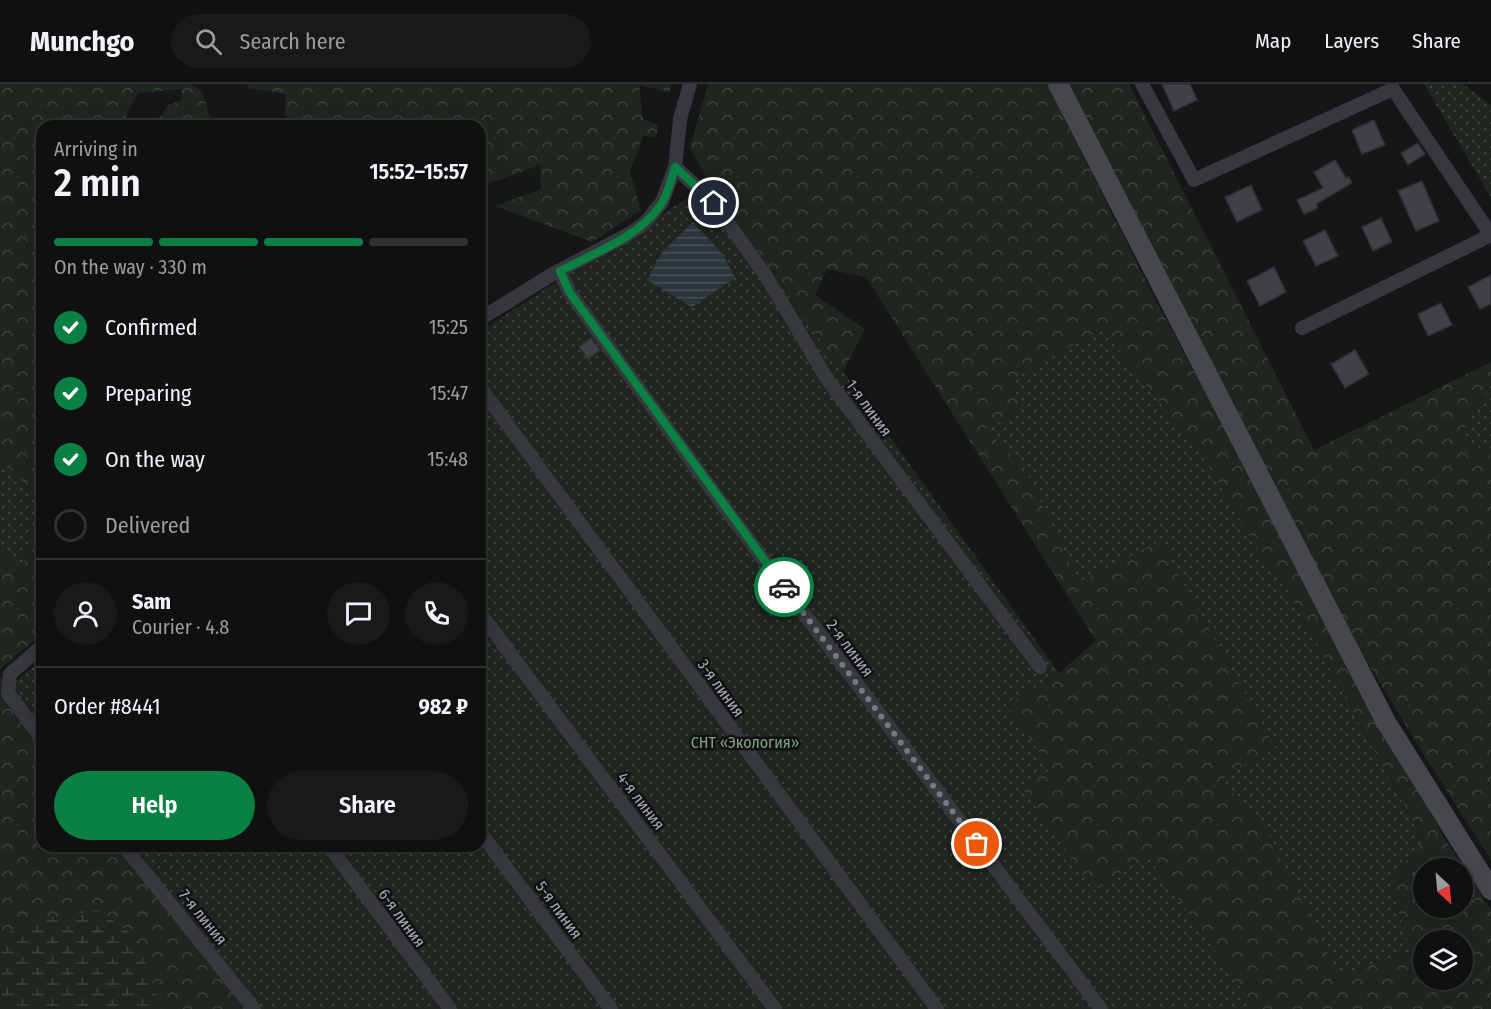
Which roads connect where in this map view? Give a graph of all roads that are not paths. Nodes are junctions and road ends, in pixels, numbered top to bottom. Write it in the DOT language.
graph roads {
  1 [pos="690,84"];
  2 [pos="1058,84"];
  3 [pos="1142,84"];
  4 [pos="675,167"];
  5 [pos="560,271"];
  6 [pos="486,316"];
  7 [pos="1302,328"];
  8 [pos="486,395"];
  9 [pos="486,621"];
  10 [pos="36,651"];
  11 [pos="1040,667"];
  12 [pos="36,731"];
  13 [pos="486,840"];
  14 [pos="129,852"];
  15 [pos="333,852"];
  16 [pos="1491,890"];
  17 [pos="254,1009"];
  18 [pos="450,1009"];
  19 [pos="611,1009"];
  20 [pos="775,1009"];
  21 [pos="937,1009"];
  22 [pos="1101,1009"];
  1 -- 4 [label="street"];
  2 -- 16 [label="main road"];
  3 -- 7 [label="street"];
  4 -- 5 [label="street"];
  4 -- 11 [label="street, 1-я линия"];
  5 -- 6 [label="street"];
  5 -- 22 [label="street, 2-я линия"];
  8 -- 21 [label="street, 3-я линия"];
  9 -- 20 [label="street, 4-я линия"];
  10 -- 12 [label="street"];
  13 -- 19 [label="street, 5-я линия"];
  14 -- 17 [label="street, 7-я линия"];
  15 -- 18 [label="street, 6-я линия"];
}
